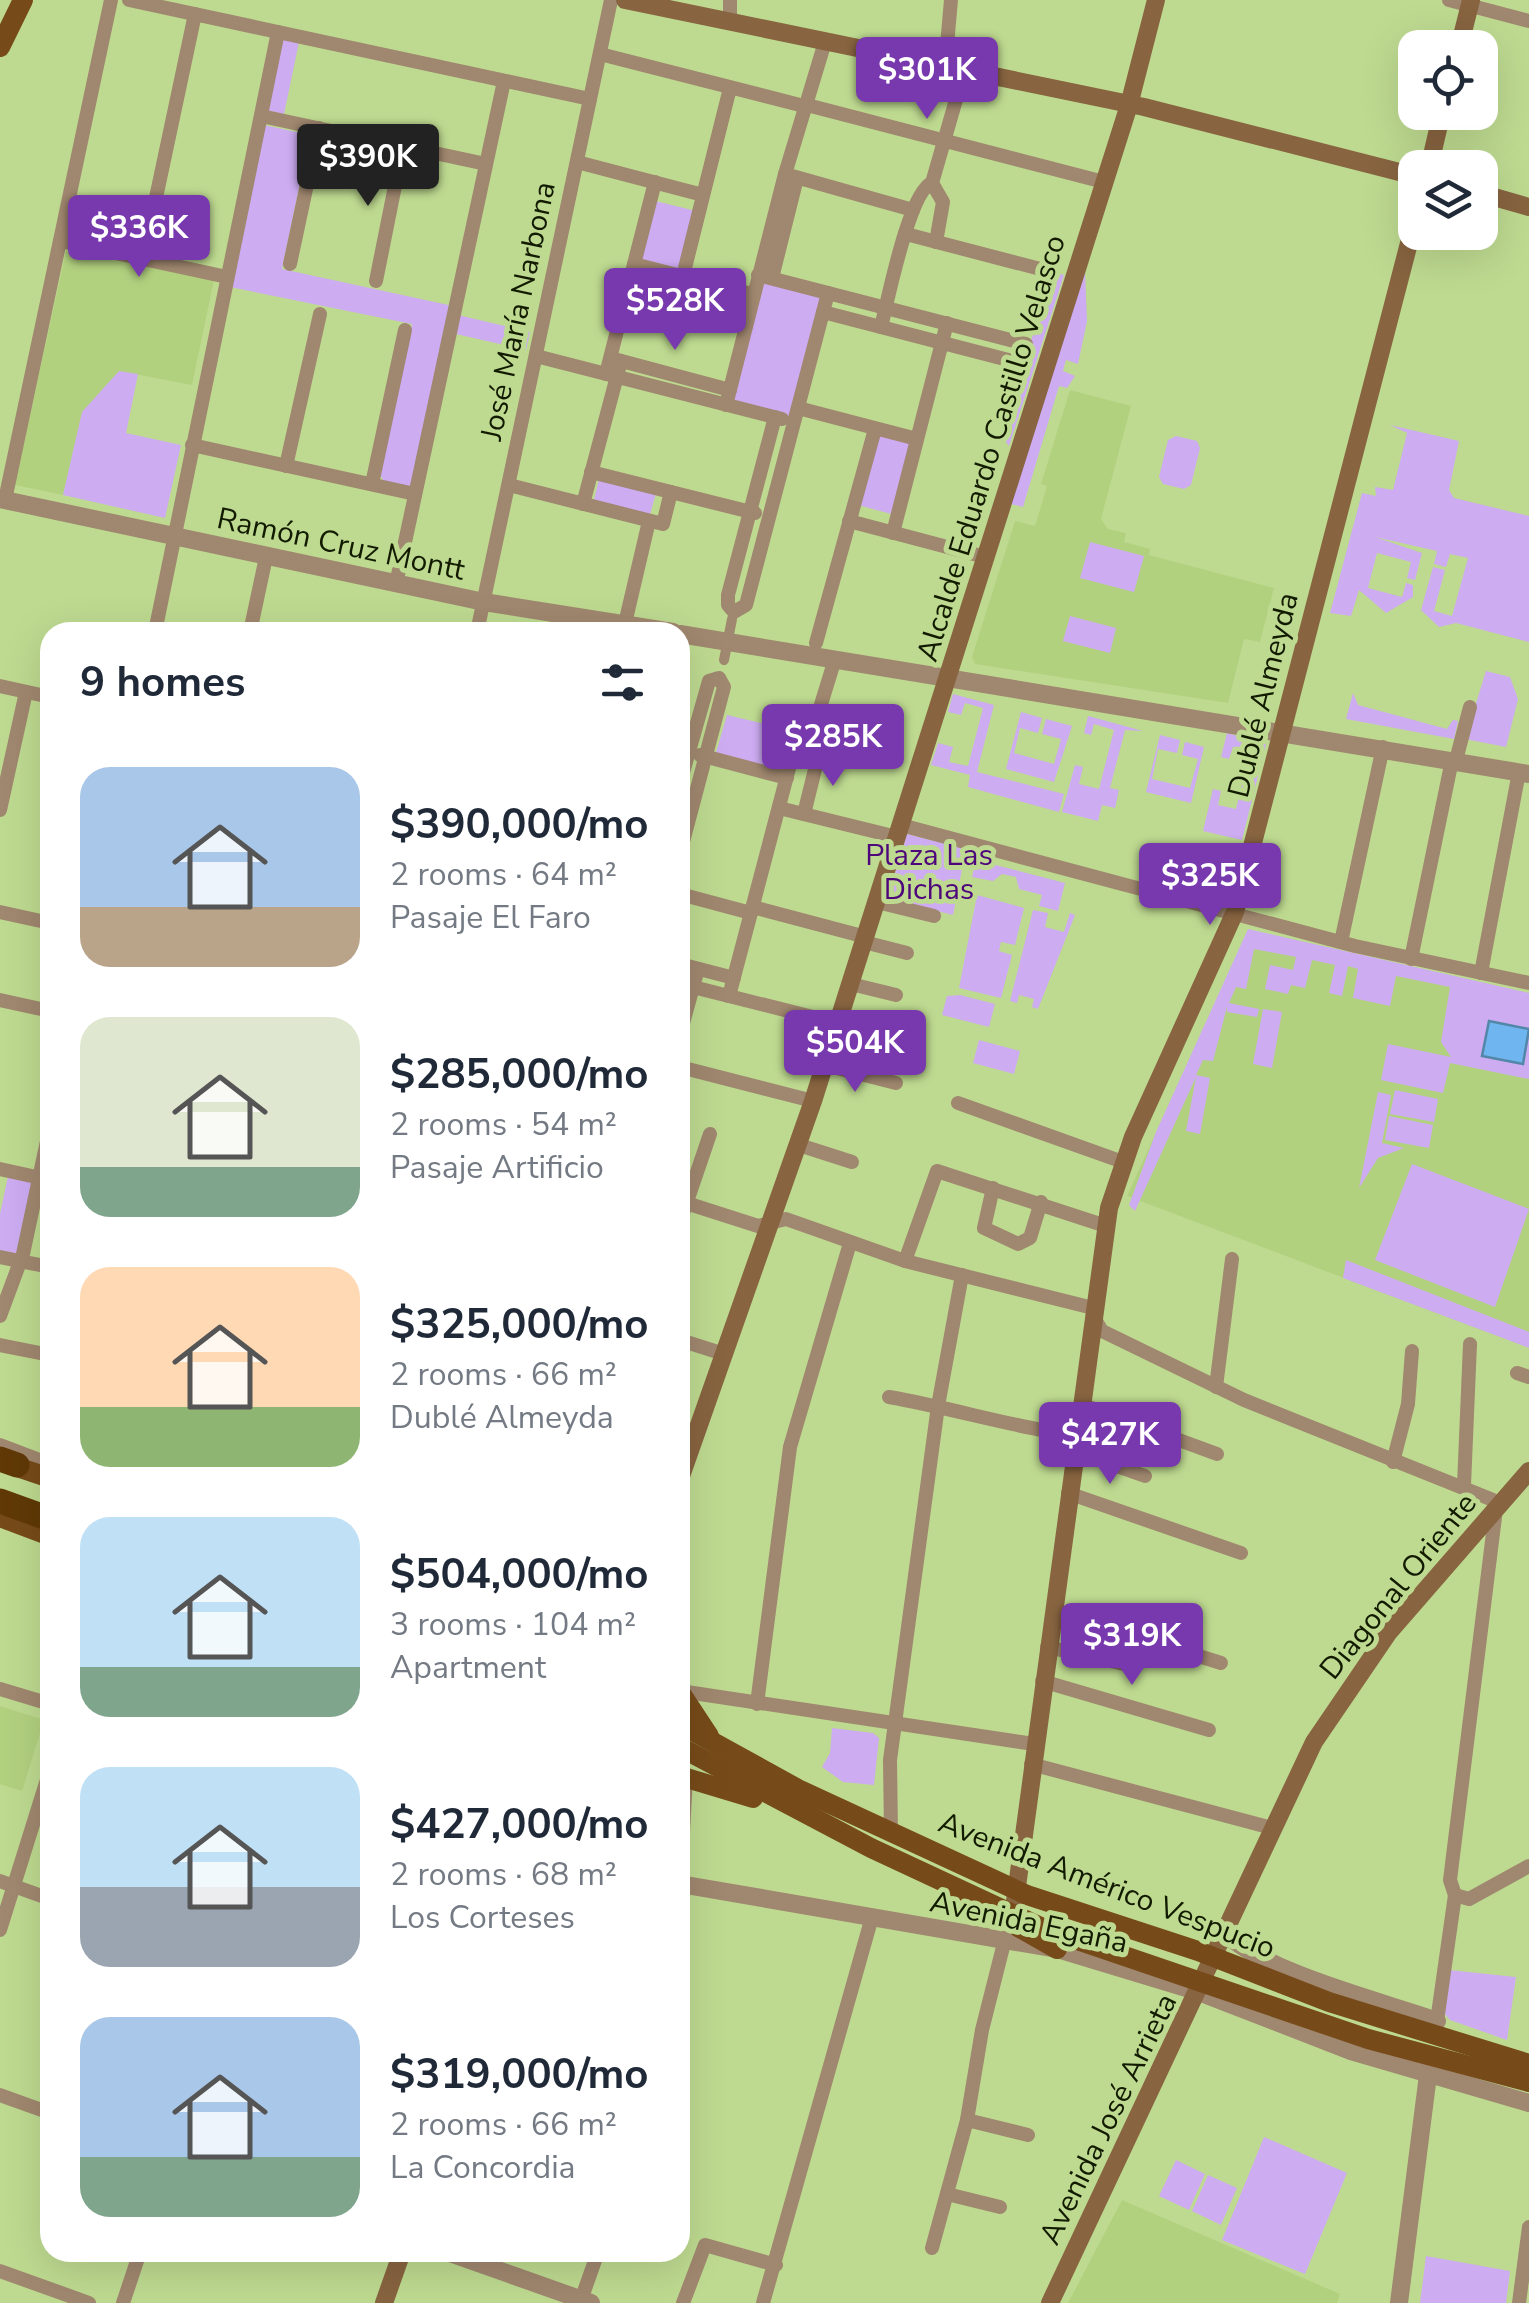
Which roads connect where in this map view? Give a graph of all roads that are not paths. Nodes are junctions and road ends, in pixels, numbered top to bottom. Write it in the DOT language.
graph roads {
  1 [pos="24,0"];
  2 [pos="111,0"];
  3 [pos="128,0"];
  4 [pos="612,0"];
  5 [pos="625,0"];
  6 [pos="730,0"];
  7 [pos="951,0"];
  8 [pos="1156,0"];
  9 [pos="1449,0"];
  10 [pos="1470,3"];
  11 [pos="195,14"];
  12 [pos="1529,20"];
  13 [pos="730,22"];
  14 [pos="1463,30"];
  15 [pos="278,32"];
  16 [pos="824,42"];
  17 [pos="0,47"];
  18 [pos="600,54"];
  19 [pos="954,70"];
  20 [pos="504,80"];
  21 [pos="730,88"];
  22 [pos="590,99"];
  23 [pos="1128,104"];
  24 [pos="804,105"];
  25 [pos="261,116"];
  26 [pos="319,128"];
  27 [pos="944,140"];
  28 [pos="403,146"];
  29 [pos="577,162"];
  30 [pos="486,164"];
  31 [pos="1398,172"];
  32 [pos="791,176"];
  33 [pos="655,182"];
  34 [pos="1104,182"];
  35 [pos="932,183"];
  36 [pos="704,194"];
  37 [pos="1498,198"];
  38 [pos="1529,206"];
  39 [pos="913,210"];
  40 [pos="906,234"];
  41 [pos="60,242"];
  42 [pos="936,242"];
  43 [pos="1407,250"];
  44 [pos="142,259"];
  45 [pos="290,264"];
  46 [pos="634,264"];
  47 [pos="1052,272"];
  48 [pos="227,276"];
  49 [pos="683,276"];
  50 [pos="765,277"];
  51 [pos="376,281"];
  52 [pos="828,293"];
  53 [pos="752,294"];
  54 [pos="886,308"];
  55 [pos="823,312"];
  56 [pos="320,314"];
  57 [pos="948,324"];
  58 [pos="882,328"];
  59 [pos="405,330"];
  60 [pos="942,343"];
  61 [pos="536,356"];
  62 [pos="615,360"];
  63 [pos="611,375"];
  64 [pos="728,397"];
  65 [pos="796,415"];
  66 [pos="775,417"];
  67 [pos="875,429"];
  68 [pos="917,439"];
  69 [pos="192,445"];
  70 [pos="286,466"];
  71 [pos="592,472"];
  72 [pos="372,484"];
  73 [pos="509,485"];
  74 [pos="671,492"];
  75 [pos="416,494"];
  76 [pos="2,500"];
  77 [pos="583,504"];
  78 [pos="750,513"];
  79 [pos="770,515"];
  80 [pos="849,521"];
  81 [pos="656,522"];
  82 [pos="892,533"];
  83 [pos="174,536"];
  84 [pos="266,557"];
  85 [pos="986,557"];
  86 [pos="396,584"];
  87 [pos="484,602"];
  88 [pos="732,619"];
  89 [pos="156,622"];
  90 [pos="252,622"];
  91 [pos="479,622"];
  92 [pos="588,622"];
  93 [pos="626,622"];
  94 [pos="690,635"];
  95 [pos="816,643"];
  96 [pos="835,659"];
  97 [pos="724,660"];
  98 [pos="948,676"];
  99 [pos="0,686"];
  100 [pos="26,692"];
  101 [pos="40,695"];
  102 [pos="1470,707"];
  103 [pos="1283,730"];
  104 [pos="690,733"];
  105 [pos="1383,747"];
  106 [pos="690,753"];
  107 [pos="819,753"];
  108 [pos="707,757"];
  109 [pos="1454,760"];
  110 [pos="1524,773"];
  111 [pos="787,778"];
  112 [pos="690,807"];
  113 [pos="779,808"];
  114 [pos="0,810"];
  115 [pos="804,814"];
  116 [pos="899,831"];
  117 [pos="690,896"];
  118 [pos="877,902"];
  119 [pos="752,910"];
  120 [pos="0,912"];
  121 [pos="1235,912"];
  122 [pos="934,916"];
  123 [pos="40,921"];
  124 [pos="865,940"];
  125 [pos="1341,942"];
  126 [pos="906,953"];
  127 [pos="1411,960"];
  128 [pos="690,967"];
  129 [pos="698,969"];
  130 [pos="1481,973"];
  131 [pos="734,978"];
  132 [pos="1529,983"];
  133 [pos="851,984"];
  134 [pos="693,987"];
  135 [pos="896,995"];
  136 [pos="729,996"];
  137 [pos="690,998"];
  138 [pos="0,1000"];
  139 [pos="40,1008"];
  140 [pos="838,1024"];
  141 [pos="884,1035"];
  142 [pos="825,1066"];
  143 [pos="690,1069"];
  144 [pos="896,1083"];
  145 [pos="814,1101"];
  146 [pos="958,1103"];
  147 [pos="710,1134"];
  148 [pos="799,1144"];
  149 [pos="852,1162"];
  150 [pos="1124,1162"];
  151 [pos="0,1169"];
  152 [pos="40,1178"];
  153 [pos="690,1184"];
  154 [pos="993,1188"];
  155 [pos="40,1196"];
  156 [pos="1041,1202"];
  157 [pos="690,1204"];
  158 [pos="770,1222"];
  159 [pos="1106,1226"];
  160 [pos="850,1243"];
  161 [pos="0,1257"];
  162 [pos="1232,1259"];
  163 [pos="21,1261"];
  164 [pos="905,1261"];
  165 [pos="40,1265"];
  166 [pos="962,1275"];
  167 [pos="1093,1311"];
  168 [pos="0,1316"];
  169 [pos="690,1343"];
  170 [pos="0,1344"];
  171 [pos="1470,1344"];
  172 [pos="1412,1351"];
  173 [pos="40,1353"];
  174 [pos="724,1354"];
  175 [pos="1216,1386"];
  176 [pos="889,1397"];
  177 [pos="1080,1404"];
  178 [pos="938,1406"];
  179 [pos="1075,1443"];
  180 [pos="690,1450"];
  181 [pos="1216,1454"];
  182 [pos="4,1457"];
  183 [pos="40,1462"];
  184 [pos="1393,1462"];
  185 [pos="1529,1472"];
  186 [pos="40,1473"];
  187 [pos="1145,1476"];
  188 [pos="1464,1485"];
  189 [pos="1068,1493"];
  190 [pos="0,1501"];
  191 [pos="1496,1509"];
  192 [pos="40,1515"];
  193 [pos="0,1517"];
  194 [pos="40,1532"];
  195 [pos="1242,1554"];
  196 [pos="1047,1646"];
  197 [pos="1221,1663"];
  198 [pos="1042,1681"];
  199 [pos="0,1688"];
  200 [pos="690,1693"];
  201 [pos="40,1701"];
  202 [pos="757,1704"];
  203 [pos="690,1706"];
  204 [pos="895,1724"];
  205 [pos="690,1730"];
  206 [pos="1209,1730"];
  207 [pos="1034,1744"];
  208 [pos="717,1745"];
  209 [pos="690,1752"];
  210 [pos="1031,1764"];
  211 [pos="690,1779"];
  212 [pos="40,1796"];
  213 [pos="798,1811"];
  214 [pos="1272,1828"];
  215 [pos="891,1834"];
  216 [pos="1529,1866"];
  217 [pos="7,1883"];
  218 [pos="690,1886"];
  219 [pos="1015,1890"];
  220 [pos="40,1895"];
  221 [pos="1455,1895"];
  222 [pos="1013,1916"];
  223 [pos="872,1917"];
  224 [pos="0,1930"];
  225 [pos="1224,1932"];
  226 [pos="1004,1943"];
  227 [pos="1056,1950"];
  228 [pos="1214,1957"];
  229 [pos="1202,1987"];
  230 [pos="1438,2021"];
  231 [pos="1477,2049"];
  232 [pos="1428,2074"];
  233 [pos="1527,2078"];
  234 [pos="0,2095"];
  235 [pos="1529,2102"];
  236 [pos="40,2109"];
  237 [pos="968,2120"];
  238 [pos="1028,2135"];
  239 [pos="947,2194"];
  240 [pos="1000,2207"];
  241 [pos="1529,2227"];
  242 [pos="932,2248"];
  243 [pos="137,2262"];
  244 [pos="398,2262"];
  245 [pos="474,2262"];
  246 [pos="595,2262"];
  247 [pos="776,2266"];
  248 [pos="0,2271"];
  249 [pos="584,2302"];
  250 [pos="89,2303"];
  251 [pos="123,2303"];
  252 [pos="384,2303"];
  253 [pos="683,2303"];
  254 [pos="764,2303"];
  255 [pos="1050,2303"];
  256 [pos="1399,2303"];
  257 [pos="1519,2303"];
  1 -- 17 [label="main road"];
  2 -- 41 [label="street"];
  3 -- 11 [label="street"];
  4 -- 18 [label="street, José María Narbona"];
  5 -- 13 [label="main road"];
  6 -- 13 [label="street"];
  7 -- 19 [label="street"];
  8 -- 23 [label="main road, Alcalde Eduardo Castillo Velasco"];
  9 -- 10 [label="street"];
  10 -- 12 [label="street"];
  10 -- 14 [label="main road"];
  11 -- 15 [label="street"];
  11 -- 44 [label="street"];
  13 -- 16 [label="main road"];
  15 -- 20 [label="street"];
  15 -- 25 [label="street"];
  16 -- 19 [label="main road"];
  16 -- 24 [label="street"];
  18 -- 21 [label="street"];
  18 -- 22 [label="street, José María Narbona"];
  19 -- 23 [label="main road"];
  19 -- 27 [label="street"];
  20 -- 22 [label="street"];
  20 -- 30 [label="street"];
  21 -- 24 [label="street"];
  21 -- 36 [label="street"];
  22 -- 29 [label="street, José María Narbona"];
  23 -- 31 [label="main road"];
  23 -- 34 [label="main road, Alcalde Eduardo Castillo Velasco"];
  24 -- 27 [label="street"];
  24 -- 32 [label="street"];
  25 -- 26 [label="street"];
  25 -- 48 [label="street"];
  26 -- 28 [label="street"];
  26 -- 45 [label="street"];
  27 -- 34 [label="street"];
  27 -- 35 [label="street"];
  28 -- 30 [label="street"];
  28 -- 51 [label="street"];
  29 -- 33 [label="street"];
  29 -- 61 [label="street, José María Narbona"];
  30 -- 75 [label="street"];
  32 -- 39 [label="street"];
  32 -- 50 [label="street"];
  33 -- 36 [label="street"];
  33 -- 46 [label="street"];
  34 -- 85 [label="main road, Alcalde Eduardo Castillo Velasco"];
  35 -- 39 [label="street"];
  35 -- 42 [label="street"];
  36 -- 49 [label="street"];
  37 -- 38 [label="main road"];
  39 -- 40 [label="street"];
  40 -- 42 [label="street"];
  40 -- 54 [label="street"];
  41 -- 44 [label="street"];
  41 -- 76 [label="street"];
  42 -- 47 [label="street"];
  43 -- 103 [label="main road, Dublé Almeyda"];
  44 -- 48 [label="street"];
  46 -- 49 [label="street"];
  46 -- 62 [label="street"];
  48 -- 69 [label="street"];
  49 -- 53 [label="street"];
  50 -- 52 [label="street"];
  50 -- 53 [label="street"];
  52 -- 54 [label="street"];
  52 -- 55 [label="street"];
  53 -- 64 [label="street"];
  54 -- 57 [label="street"];
  54 -- 58 [label="street"];
  55 -- 58 [label="street"];
  55 -- 65 [label="street"];
  56 -- 70 [label="street"];
  57 -- 60 [label="street"];
  57 -- 60 [label="street"];
  58 -- 60 [label="street"];
  59 -- 72 [label="street"];
  60 -- 68 [label="street"];
  61 -- 63 [label="street"];
  61 -- 73 [label="street, José María Narbona"];
  62 -- 63 [label="street"];
  62 -- 64 [label="street"];
  63 -- 64 [label="street"];
  63 -- 71 [label="street"];
  64 -- 66 [label="street"];
  65 -- 66 [label="street"];
  65 -- 67 [label="street"];
  65 -- 79 [label="street"];
  66 -- 78 [label="street"];
  67 -- 68 [label="street"];
  67 -- 80 [label="street"];
  68 -- 82 [label="street"];
  69 -- 70 [label="street"];
  69 -- 83 [label="street"];
  70 -- 72 [label="street"];
  71 -- 74 [label="street"];
  71 -- 77 [label="street"];
  72 -- 75 [label="street"];
  73 -- 77 [label="street"];
  73 -- 87 [label="street, José María Narbona"];
  74 -- 78 [label="street"];
  74 -- 81 [label="street"];
  75 -- 86 [label="street"];
  76 -- 83 [label="street, Ramón Cruz Montt"];
  77 -- 81 [label="street"];
  78 -- 79 [label="street"];
  78 -- 79 [label="street"];
  80 -- 82 [label="street"];
  80 -- 95 [label="street"];
  81 -- 93 [label="street"];
  82 -- 85 [label="street"];
  83 -- 84 [label="street, Ramón Cruz Montt"];
  83 -- 89 [label="street"];
  84 -- 86 [label="street, Ramón Cruz Montt"];
  84 -- 90 [label="street"];
  85 -- 98 [label="main road, Alcalde Eduardo Castillo Velasco"];
  86 -- 87 [label="street, Ramón Cruz Montt"];
  87 -- 91 [label="street, José María Narbona"];
  87 -- 92 [label="street, Ramón Cruz Montt"];
  88 -- 97 [label="street, bridge"];
  94 -- 96 [label="street, Ramón Cruz Montt"];
  96 -- 98 [label="street, Ramón Cruz Montt"];
  96 -- 111 [label="street"];
  98 -- 103 [label="street, Ramón Cruz Montt"];
  98 -- 116 [label="main road, Alcalde Eduardo Castillo Velasco"];
  99 -- 100 [label="street"];
  100 -- 101 [label="street"];
  100 -- 114 [label="street"];
  102 -- 109 [label="street"];
  103 -- 105 [label="street, Ramón Cruz Montt"];
  103 -- 121 [label="main road, Dublé Almeyda"];
  104 -- 108 [label="street"];
  105 -- 109 [label="street, Ramón Cruz Montt"];
  105 -- 125 [label="street"];
  106 -- 108 [label="street"];
  107 -- 115 [label="street"];
  108 -- 111 [label="street"];
  108 -- 112 [label="street"];
  109 -- 110 [label="street, Ramón Cruz Montt"];
  109 -- 127 [label="street"];
  110 -- 130 [label="street"];
  111 -- 113 [label="street"];
  113 -- 115 [label="street"];
  113 -- 119 [label="street"];
  115 -- 116 [label="street"];
  116 -- 118 [label="main road, Alcalde Eduardo Castillo Velasco"];
  116 -- 121 [label="street"];
  117 -- 119 [label="street"];
  118 -- 122 [label="street"];
  118 -- 124 [label="main road, Alcalde Eduardo Castillo Velasco"];
  119 -- 124 [label="street"];
  119 -- 131 [label="street"];
  120 -- 123 [label="street"];
  121 -- 125 [label="street"];
  121 -- 150 [label="main road, Dublé Almeyda"];
  124 -- 126 [label="street"];
  124 -- 133 [label="main road, Alcalde Eduardo Castillo Velasco"];
  125 -- 127 [label="street"];
  127 -- 130 [label="street"];
  128 -- 129 [label="street"];
  129 -- 131 [label="street"];
  129 -- 134 [label="street"];
  130 -- 132 [label="street"];
  131 -- 136 [label="street"];
  133 -- 135 [label="street"];
  133 -- 140 [label="main road, Alcalde Eduardo Castillo Velasco"];
  134 -- 136 [label="street"];
  134 -- 137 [label="street"];
  136 -- 140 [label="street"];
  138 -- 139 [label="street"];
  140 -- 141 [label="street"];
  140 -- 142 [label="main road, Alcalde Eduardo Castillo Velasco"];
  142 -- 144 [label="street"];
  142 -- 145 [label="main road, Alcalde Eduardo Castillo Velasco"];
  143 -- 145 [label="street"];
  145 -- 148 [label="main road, Alcalde Eduardo Castillo Velasco"];
  146 -- 150 [label="street"];
  147 -- 153 [label="street"];
  148 -- 149 [label="street"];
  148 -- 158 [label="main road, Alcalde Eduardo Castillo Velasco"];
  150 -- 159 [label="main road, Dublé Almeyda"];
  151 -- 152 [label="street"];
  154 -- 156 [label="street"];
  154 -- 156 [label="street"];
  154 -- 164 [label="street"];
  155 -- 163 [label="street"];
  156 -- 159 [label="street"];
  157 -- 158 [label="street"];
  158 -- 160 [label="street"];
  158 -- 174 [label="main road, Alcalde Eduardo Castillo Velasco"];
  159 -- 167 [label="main road, Dublé Almeyda"];
  160 -- 164 [label="street"];
  160 -- 202 [label="street"];
  161 -- 163 [label="street"];
  162 -- 175 [label="street"];
  163 -- 165 [label="street"];
  163 -- 168 [label="street"];
  164 -- 166 [label="street"];
  166 -- 167 [label="street"];
  166 -- 178 [label="street"];
  167 -- 175 [label="street"];
  167 -- 177 [label="main road, Dublé Almeyda"];
  169 -- 174 [label="street"];
  170 -- 173 [label="street"];
  171 -- 188 [label="street"];
  172 -- 184 [label="street"];
  174 -- 180 [label="main road, Alcalde Eduardo Castillo Velasco"];
  175 -- 184 [label="street"];
  176 -- 178 [label="street"];
  177 -- 179 [label="main road, Dublé Almeyda"];
  177 -- 181 [label="street"];
  178 -- 179 [label="street"];
  178 -- 204 [label="street"];
  179 -- 187 [label="street"];
  179 -- 189 [label="main road, Dublé Almeyda"];
  182 -- 183 [label="street"];
  182 -- 186 [label="main road"];
  184 -- 188 [label="street"];
  185 -- 191 [label="main road, Diagonal Oriente"];
  188 -- 191 [label="street"];
  189 -- 195 [label="street"];
  189 -- 196 [label="main road, Dublé Almeyda"];
  190 -- 192 [label="highway"];
  191 -- 214 [label="main road, Diagonal Oriente"];
  191 -- 221 [label="street"];
  193 -- 194 [label="main road"];
  196 -- 197 [label="street"];
  196 -- 198 [label="main road, Dublé Almeyda"];
  198 -- 206 [label="street"];
  198 -- 207 [label="main road, Dublé Almeyda"];
  199 -- 201 [label="street"];
  200 -- 202 [label="street"];
  202 -- 204 [label="street"];
  203 -- 208 [label="main road"];
  204 -- 207 [label="street"];
  204 -- 215 [label="street"];
  205 -- 208 [label="main road, Avenida Américo Vespucio"];
  207 -- 210 [label="main road, Dublé Almeyda"];
  208 -- 215 [label="main road, Avenida Américo Vespucio"];
  209 -- 213 [label="main road, Avenida Américo Vespucio"];
  210 -- 214 [label="street"];
  210 -- 219 [label="main road, Dublé Almeyda"];
  211 -- 213 [label="main road, Avenida Américo Vespucio"];
  212 -- 217 [label="street"];
  213 -- 222 [label="main road, Avenida Américo Vespucio"];
  214 -- 225 [label="main road, Diagonal Oriente"];
  215 -- 219 [label="main road, Avenida Américo Vespucio"];
  216 -- 221 [label="street"];
  217 -- 220 [label="street"];
  217 -- 224 [label="street"];
  218 -- 223 [label="street, Avenida Egaña"];
  219 -- 222 [label="main road, Dublé Almeyda"];
  219 -- 228 [label="main road, Avenida Américo Vespucio"];
  221 -- 230 [label="street"];
  222 -- 227 [label="main road"];
  222 -- 229 [label="main road, Avenida Américo Vespucio"];
  223 -- 226 [label="street, Avenida Egaña"];
  223 -- 247 [label="street"];
  225 -- 228 [label="main road, Diagonal Oriente"];
  225 -- 230 [label="street, Avenida Américo Vespucio"];
  226 -- 227 [label="street, Avenida Egaña"];
  226 -- 237 [label="street"];
  227 -- 229 [label="street, Avenida Egaña"];
  228 -- 229 [label="main road, Avenida José Arrieta"];
  228 -- 231 [label="main road, Avenida Américo Vespucio"];
  229 -- 232 [label="street, Avenida Egaña"];
  229 -- 233 [label="main road, Avenida Américo Vespucio"];
  229 -- 255 [label="main road, Avenida José Arrieta"];
  230 -- 231 [label="main road"];
  231 -- 233 [label="main road, Avenida Américo Vespucio"];
  232 -- 235 [label="street, Avenida Egaña"];
  232 -- 256 [label="street"];
  234 -- 236 [label="street"];
  237 -- 238 [label="street"];
  237 -- 239 [label="street"];
  239 -- 240 [label="street"];
  239 -- 242 [label="street"];
  241 -- 257 [label="street"];
  243 -- 251 [label="street"];
  244 -- 252 [label="main road"];
  245 -- 249 [label="street"];
  246 -- 249 [label="street"];
  247 -- 253 [label="street"];
  247 -- 254 [label="street"];
  248 -- 250 [label="street"];
}
